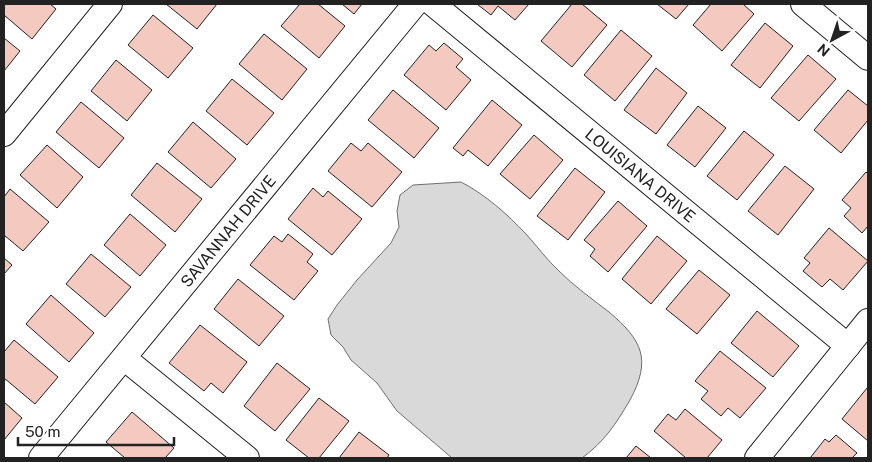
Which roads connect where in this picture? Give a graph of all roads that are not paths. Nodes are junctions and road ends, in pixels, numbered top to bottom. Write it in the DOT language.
graph roads {
  1 [pos="110,4"];
  2 [pos="415,4"];
  3 [pos="433,4"];
  4 [pos="803,4"];
  5 [pos="868,58"];
  6 [pos="4,134"];
  7 [pos="868,321"];
  8 [pos="848,346"];
  9 [pos="124,358"];
  10 [pos="41,458"];
  11 [pos="247,458"];
  12 [pos="757,458"];
  1 -- 6 [label="street"];
  2 -- 9 [label="street, SAVANNAH DRIVE"];
  3 -- 8 [label="street, LOUISIANA DRIVE"];
  4 -- 5 [label="street"];
  7 -- 8 [label="street"];
  8 -- 12 [label="street"];
  9 -- 10 [label="street, SAVANNAH DRIVE"];
  9 -- 11 [label="street"];
}
